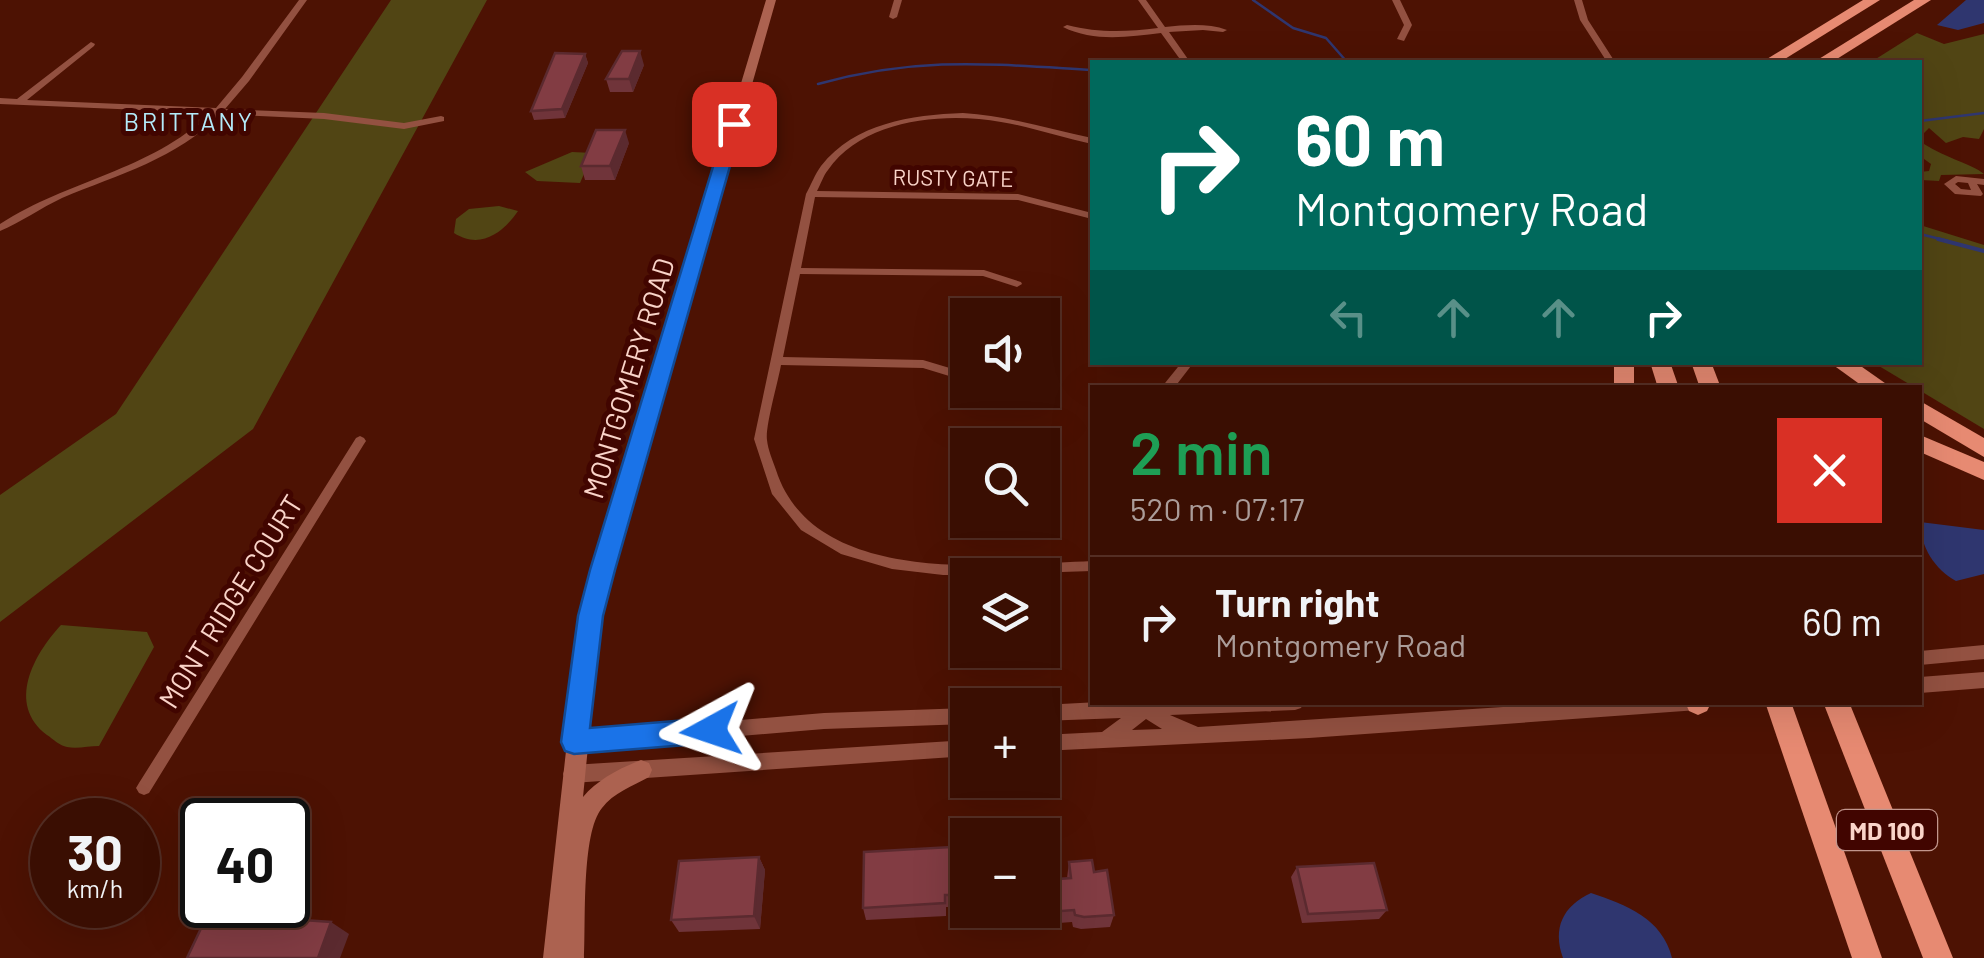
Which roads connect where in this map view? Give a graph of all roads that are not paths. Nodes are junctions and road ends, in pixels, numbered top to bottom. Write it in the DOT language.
graph roads {
  1 [pos="303,0"];
  2 [pos="771,0"];
  3 [pos="898,0"];
  4 [pos="1142,0"];
  5 [pos="1396,0"];
  6 [pos="1578,0"];
  7 [pos="1874,0"];
  8 [pos="1924,0"];
  9 [pos="893,17"];
  10 [pos="1067,27"];
  11 [pos="1165,30"];
  12 [pos="1223,30"];
  13 [pos="1401,40"];
  14 [pos="92,44"];
  15 [pos="1185,60"];
  16 [pos="1610,60"];
  17 [pos="1773,60"];
  18 [pos="1825,60"];
  19 [pos="0,101"];
  20 [pos="19,102"];
  21 [pos="216,112"];
  22 [pos="441,119"];
  23 [pos="1090,141"];
  24 [pos="811,194"];
  25 [pos="0,215"];
  26 [pos="1090,215"];
  27 [pos="14,217"];
  28 [pos="0,228"];
  29 [pos="796,271"];
  30 [pos="1017,284"];
  31 [pos="775,362"];
  32 [pos="1186,365"];
  33 [pos="1844,365"];
  34 [pos="950,372"];
  35 [pos="1170,385"];
  36 [pos="1877,385"];
  37 [pos="1922,410"];
  38 [pos="360,442"];
  39 [pos="1922,443"];
  40 [pos="1984,449"];
  41 [pos="1984,471"];
  42 [pos="1090,566"];
  43 [pos="1984,652"];
  44 [pos="1922,658"];
  45 [pos="1984,680"];
  46 [pos="1922,685"];
  47 [pos="1226,705"];
  48 [pos="1653,705"];
  49 [pos="1779,705"];
  50 [pos="1837,705"];
  51 [pos="1203,706"];
  52 [pos="1142,709"];
  53 [pos="1060,712"];
  54 [pos="950,717"];
  55 [pos="1168,724"];
  56 [pos="1208,735"];
  57 [pos="1152,738"];
  58 [pos="1103,740"];
  59 [pos="574,742"];
  60 [pos="1060,742"];
  61 [pos="950,749"];
  62 [pos="640,770"];
  63 [pos="572,774"];
  64 [pos="144,788"];
  65 [pos="555,958"];
  66 [pos="572,958"];
  67 [pos="1866,958"];
  68 [pos="1938,958"];
  1 -- 21 [label="street"];
  2 -- 59 [label="main road, MONTGOMERY ROAD"];
  3 -- 9 [label="street"];
  4 -- 11 [label="street"];
  5 -- 13 [label="street"];
  6 -- 16 [label="street"];
  7 -- 17 [label="highway"];
  8 -- 18 [label="highway"];
  10 -- 11 [label="street"];
  11 -- 12 [label="street"];
  11 -- 15 [label="street"];
  14 -- 20 [label="street"];
  19 -- 20 [label="street"];
  20 -- 21 [label="street"];
  21 -- 22 [label="street"];
  21 -- 27 [label="street"];
  23 -- 24 [label="street"];
  24 -- 26 [label="street, RUSTY GATE"];
  24 -- 29 [label="street"];
  25 -- 27 [label="street"];
  27 -- 28 [label="street"];
  29 -- 30 [label="street"];
  29 -- 31 [label="street"];
  31 -- 34 [label="street"];
  31 -- 42 [label="street"];
  32 -- 35 [label="street"];
  33 -- 36 [label="highway"];
  37 -- 40 [label="highway"];
  38 -- 64 [label="street, MONT RIDGE COURT"];
  39 -- 41 [label="highway"];
  43 -- 44 [label="street"];
  45 -- 46 [label="street"];
  47 -- 51 [label="street"];
  48 -- 56 [label="street"];
  49 -- 67 [label="highway, MD 100"];
  50 -- 68 [label="highway, MD 100"];
  51 -- 52 [label="street"];
  51 -- 55 [label="street"];
  52 -- 53 [label="street"];
  52 -- 55 [label="street"];
  52 -- 57 [label="street"];
  52 -- 58 [label="street"];
  54 -- 59 [label="street"];
  55 -- 56 [label="street"];
  55 -- 57 [label="street"];
  56 -- 57 [label="street"];
  57 -- 58 [label="street"];
  58 -- 60 [label="street"];
  59 -- 63 [label="main road, MONTGOMERY ROAD"];
  61 -- 62 [label="street"];
  62 -- 63 [label="street"];
  62 -- 66 [label="main road"];
  63 -- 65 [label="main road, MONTGOMERY ROAD"];
}
